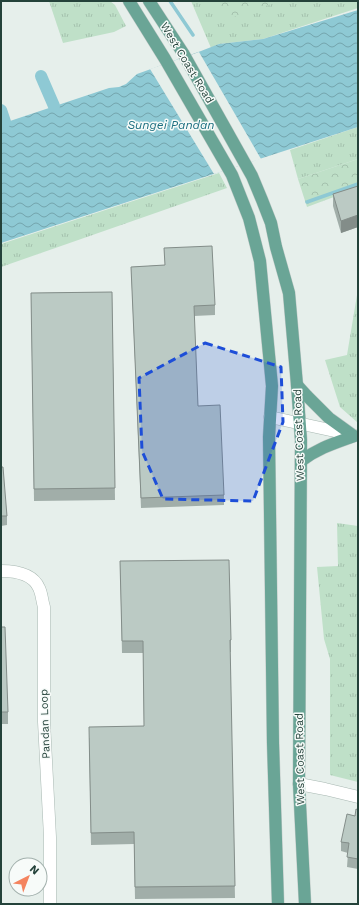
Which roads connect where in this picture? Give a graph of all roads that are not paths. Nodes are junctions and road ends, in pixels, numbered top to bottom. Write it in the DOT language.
graph roads {
  1 [pos="129,1"];
  2 [pos="149,1"];
  3 [pos="298,385"];
  4 [pos="270,417"];
  5 [pos="300,423"];
  6 [pos="356,436"];
  7 [pos="301,461"];
  8 [pos="1,570"];
  9 [pos="299,784"];
  10 [pos="358,797"];
  11 [pos="50,904"];
  12 [pos="278,904"];
  13 [pos="305,904"];
  1 -- 4 [label="main road, West Coast Road"];
  2 -- 3 [label="main road, West Coast Road"];
  3 -- 5 [label="main road, West Coast Road"];
  3 -- 6 [label="main road"];
  4 -- 5 [label="street"];
  4 -- 12 [label="main road, West Coast Road"];
  5 -- 6 [label="street"];
  5 -- 7 [label="main road, West Coast Road"];
  6 -- 7 [label="main road"];
  7 -- 9 [label="main road, West Coast Road"];
  8 -- 11 [label="street, Pandan Loop"];
  9 -- 10 [label="street"];
  9 -- 13 [label="main road, West Coast Road"];
}
